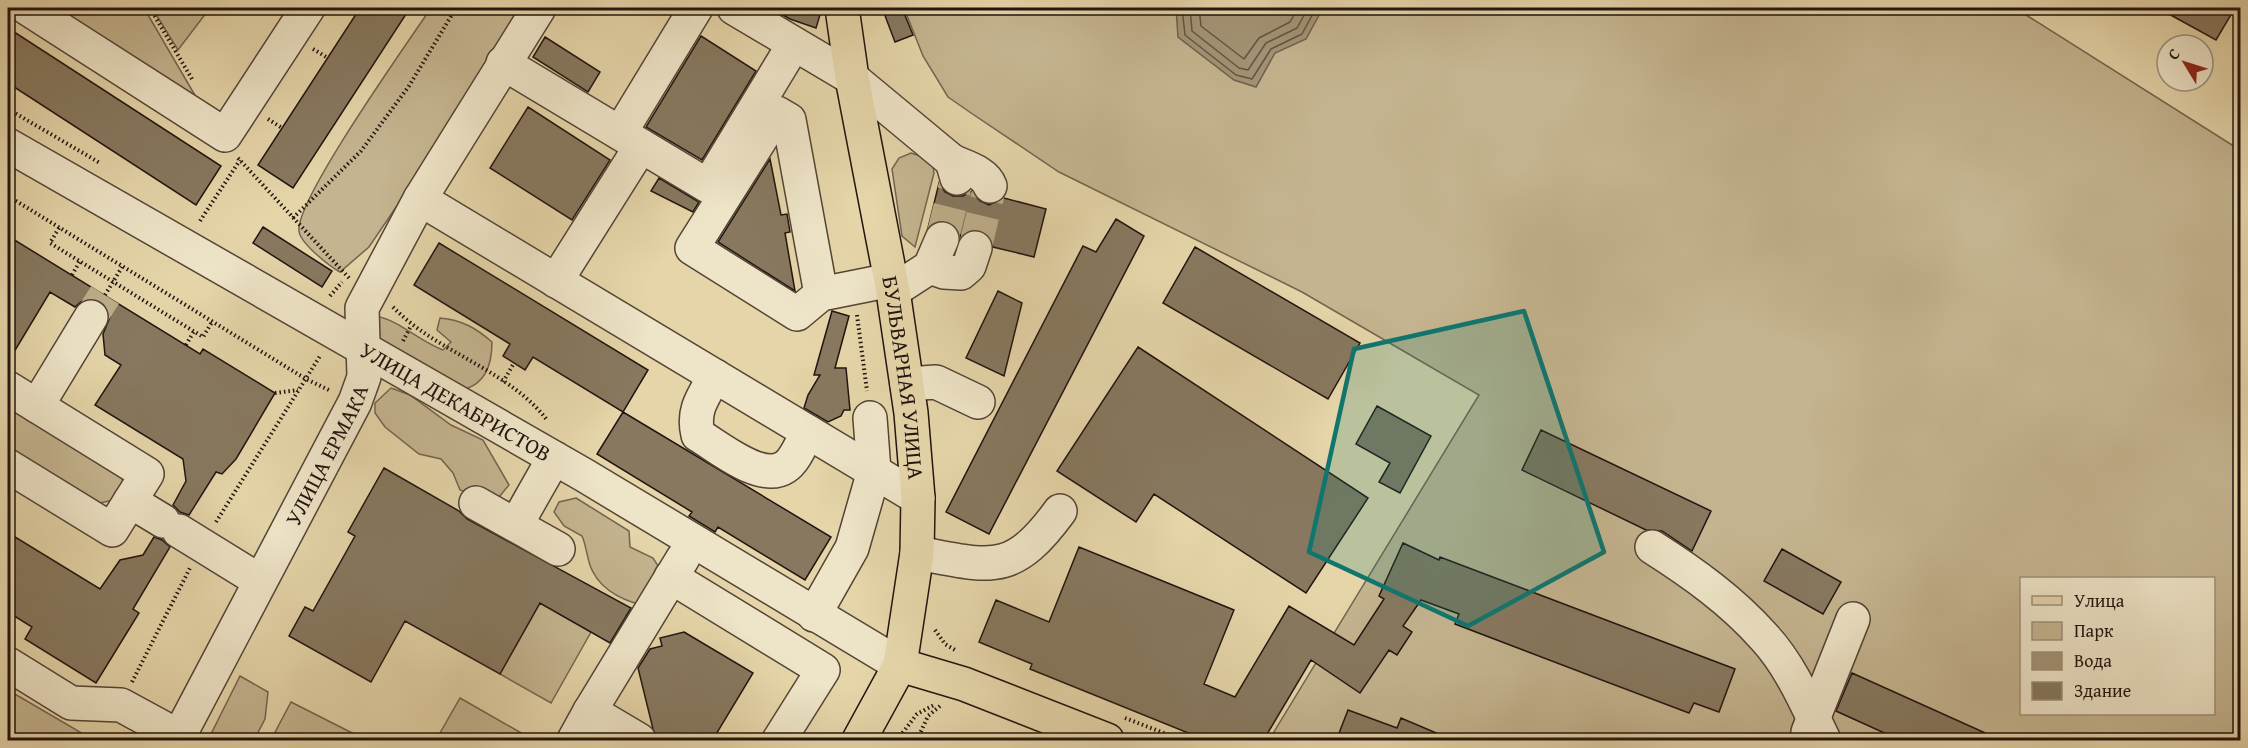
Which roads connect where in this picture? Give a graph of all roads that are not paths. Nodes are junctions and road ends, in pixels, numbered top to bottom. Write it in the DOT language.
graph roads {
  1 [pos="27,8"];
  2 [pos="308,8"];
  3 [pos="539,8"];
  4 [pos="696,8"];
  5 [pos="735,8"];
  6 [pos="842,8"];
  7 [pos="794,44"];
  8 [pos="503,63"];
  9 [pos="852,78"];
  10 [pos="631,140"];
  11 [pos="8,145"];
  12 [pos="990,186"];
  13 [pos="420,199"];
  14 [pos="975,248"];
  15 [pos="556,281"];
  16 [pos="892,285"];
  17 [pos="821,294"];
  18 [pos="98,306"];
  19 [pos="364,349"];
  20 [pos="715,376"];
  21 [pos="906,384"];
  22 [pos="8,388"];
  23 [pos="978,402"];
  24 [pos="37,406"];
  25 [pos="870,418"];
  26 [pos="808,432"];
  27 [pos="554,458"];
  28 [pos="8,466"];
  29 [pos="874,471"];
  30 [pos="918,498"];
  31 [pos="130,501"];
  32 [pos="476,503"];
  33 [pos="1060,511"];
  34 [pos="516,525"];
  35 [pos="693,542"];
  36 [pos="1652,548"];
  37 [pos="558,549"];
  38 [pos="916,553"];
  39 [pos="260,581"];
  40 [pos="683,585"];
  41 [pos="814,615"];
  42 [pos="1853,619"];
  43 [pos="8,664"];
  44 [pos="900,665"];
  45 [pos="590,711"];
  46 [pos="1814,733"];
  47 [pos="177,738"];
  48 [pos="1090,738"];
  49 [pos="574,741"];
  50 [pos="639,741"];
  51 [pos="779,741"];
  52 [pos="859,741"];
  1 -- 2 [label="street"];
  3 -- 8 [label="street, УЛИЦА ЕРМАКА"];
  4 -- 10 [label="street"];
  5 -- 7 [label="street"];
  6 -- 9 [label="main road, БУЛЬВАРНАЯ УЛИЦА"];
  7 -- 9 [label="street"];
  7 -- 10 [label="street"];
  8 -- 10 [label="street"];
  8 -- 13 [label="street, УЛИЦА ЕРМАКА"];
  9 -- 12 [label="street"];
  9 -- 16 [label="main road, БУЛЬВАРНАЯ УЛИЦА"];
  10 -- 15 [label="street"];
  11 -- 19 [label="street, УЛИЦА ДЕКАБРИСТОВ"];
  13 -- 15 [label="street"];
  13 -- 19 [label="street, УЛИЦА ЕРМАКА"];
  14 -- 16 [label="street"];
  15 -- 20 [label="street"];
  16 -- 17 [label="street"];
  16 -- 21 [label="main road, БУЛЬВАРНАЯ УЛИЦА"];
  17 -- 17 [label="street"];
  18 -- 24 [label="street"];
  19 -- 27 [label="street, УЛИЦА ДЕКАБРИСТОВ"];
  19 -- 39 [label="street, УЛИЦА ЕРМАКА"];
  20 -- 26 [label="street"];
  20 -- 26 [label="street"];
  21 -- 23 [label="street"];
  21 -- 30 [label="main road, БУЛЬВАРНАЯ УЛИЦА"];
  22 -- 24 [label="street"];
  24 -- 31 [label="street"];
  25 -- 29 [label="street"];
  26 -- 29 [label="street"];
  27 -- 34 [label="street"];
  27 -- 35 [label="street, УЛИЦА ДЕКАБРИСТОВ"];
  28 -- 31 [label="street"];
  29 -- 30 [label="street"];
  29 -- 41 [label="street"];
  30 -- 38 [label="main road, БУЛЬВАРНАЯ УЛИЦА"];
  31 -- 39 [label="street"];
  32 -- 34 [label="street"];
  33 -- 38 [label="street"];
  34 -- 37 [label="street"];
  35 -- 40 [label="street"];
  35 -- 41 [label="street, УЛИЦА ДЕКАБРИСТОВ"];
  36 -- 46 [label="street"];
  38 -- 44 [label="main road, БУЛЬВАРНАЯ УЛИЦА"];
  39 -- 47 [label="street, УЛИЦА ЕРМАКА"];
  40 -- 45 [label="street"];
  40 -- 51 [label="street"];
  41 -- 44 [label="street, УЛИЦА ДЕКАБРИСТОВ"];
  42 -- 46 [label="street"];
  43 -- 47 [label="street"];
  44 -- 48 [label="main road"];
  44 -- 52 [label="main road, БУЛЬВАРНАЯ УЛИЦА"];
  45 -- 49 [label="street"];
  45 -- 50 [label="street"];
}
